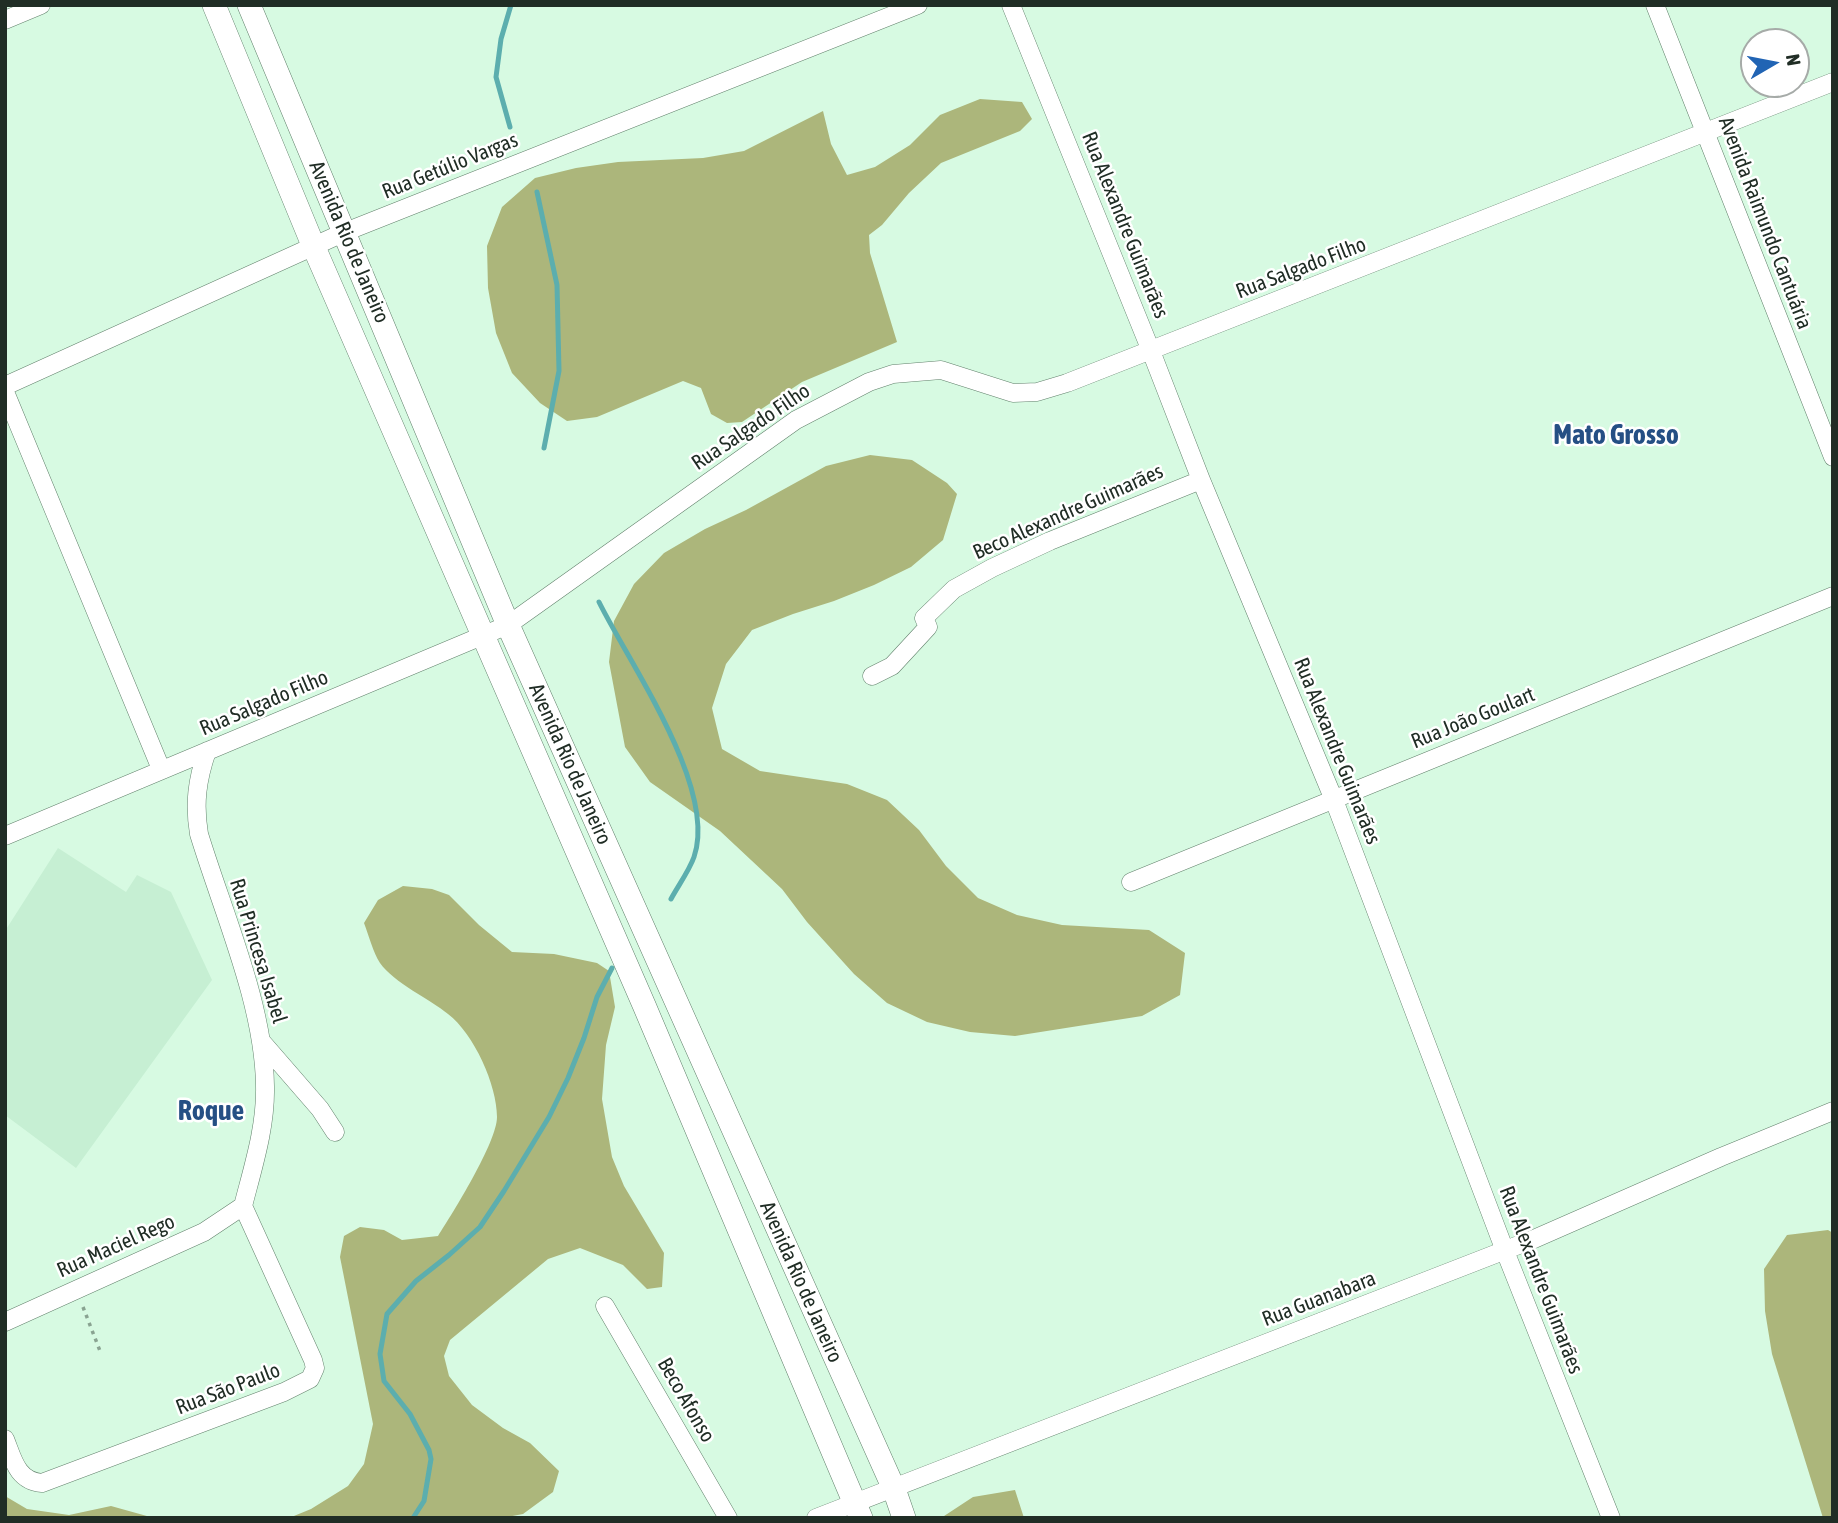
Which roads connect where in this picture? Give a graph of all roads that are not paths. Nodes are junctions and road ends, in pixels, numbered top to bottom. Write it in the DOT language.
graph roads {
  1 [pos="41,5"];
  2 [pos="214,5"];
  3 [pos="249,5"];
  4 [pos="918,5"];
  5 [pos="1011,5"];
  6 [pos="1655,5"];
  7 [pos="895,9"];
  8 [pos="5,20"];
  9 [pos="1833,82"];
  10 [pos="1706,133"];
  11 [pos="345,232"];
  12 [pos="313,245"];
  13 [pos="1151,351"];
  14 [pos="5,386"];
  15 [pos="5,392"];
  16 [pos="1833,457"];
  17 [pos="1201,480"];
  18 [pos="1833,596"];
  19 [pos="508,625"];
  20 [pos="482,636"];
  21 [pos="872,676"];
  22 [pos="207,751"];
  23 [pos="161,769"];
  24 [pos="1334,800"];
  25 [pos="5,836"];
  26 [pos="1131,882"];
  27 [pos="261,1041"];
  28 [pos="1833,1111"];
  29 [pos="335,1132"];
  30 [pos="243,1206"];
  31 [pos="1505,1251"];
  32 [pos="605,1306"];
  33 [pos="5,1322"];
  34 [pos="5,1439"];
  35 [pos="894,1489"];
  36 [pos="858,1511"];
  37 [pos="728,1518"];
  38 [pos="816,1518"];
  39 [pos="904,1518"];
  40 [pos="1611,1518"];
  1 -- 8 [label="street"];
  2 -- 12 [label="main road, Avenida Rio de Janeiro"];
  3 -- 11 [label="main road, Avenida Rio de Janeiro"];
  4 -- 7 [label="street, Rua Getúlio Vargas"];
  5 -- 13 [label="street, Rua Alexandre Guimarães"];
  6 -- 10 [label="street, Avenida Raimundo Cantuária"];
  7 -- 11 [label="street, Rua Getúlio Vargas"];
  9 -- 10 [label="street, Rua Salgado Filho"];
  10 -- 13 [label="street, Rua Salgado Filho"];
  10 -- 16 [label="street, Avenida Raimundo Cantuária"];
  11 -- 12 [label="street, Rua Getúlio Vargas"];
  11 -- 19 [label="main road, Avenida Rio de Janeiro"];
  12 -- 14 [label="street, Rua Getúlio Vargas"];
  12 -- 20 [label="main road, Avenida Rio de Janeiro"];
  13 -- 17 [label="street, Rua Alexandre Guimarães"];
  13 -- 19 [label="street, Rua Salgado Filho"];
  15 -- 23 [label="street"];
  17 -- 21 [label="street, Beco Alexandre Guimarães"];
  17 -- 24 [label="street, Rua Alexandre Guimarães"];
  18 -- 24 [label="street, Rua João Goulart"];
  19 -- 20 [label="street, Rua Salgado Filho"];
  19 -- 35 [label="main road, Avenida Rio de Janeiro"];
  20 -- 22 [label="street, Rua Salgado Filho"];
  20 -- 36 [label="main road, Avenida Rio de Janeiro"];
  22 -- 23 [label="street, Rua Salgado Filho"];
  22 -- 27 [label="street, Rua Princesa Isabel"];
  23 -- 25 [label="street, Rua Salgado Filho"];
  24 -- 26 [label="street, Rua João Goulart"];
  24 -- 31 [label="street, Rua Alexandre Guimarães"];
  27 -- 29 [label="street"];
  27 -- 30 [label="street, Rua Princesa Isabel"];
  28 -- 31 [label="street, Rua Guanabara"];
  30 -- 33 [label="street, Rua Maciel Rego"];
  30 -- 34 [label="street, Rua São Paulo"];
  31 -- 35 [label="street, Rua Guanabara"];
  31 -- 40 [label="street, Rua Alexandre Guimarães"];
  32 -- 37 [label="street, Beco Afonso"];
  35 -- 36 [label="street, Rua Guanabara"];
  35 -- 39 [label="main road, Avenida Rio de Janeiro"];
  36 -- 38 [label="street, Rua Guanabara"];
}
